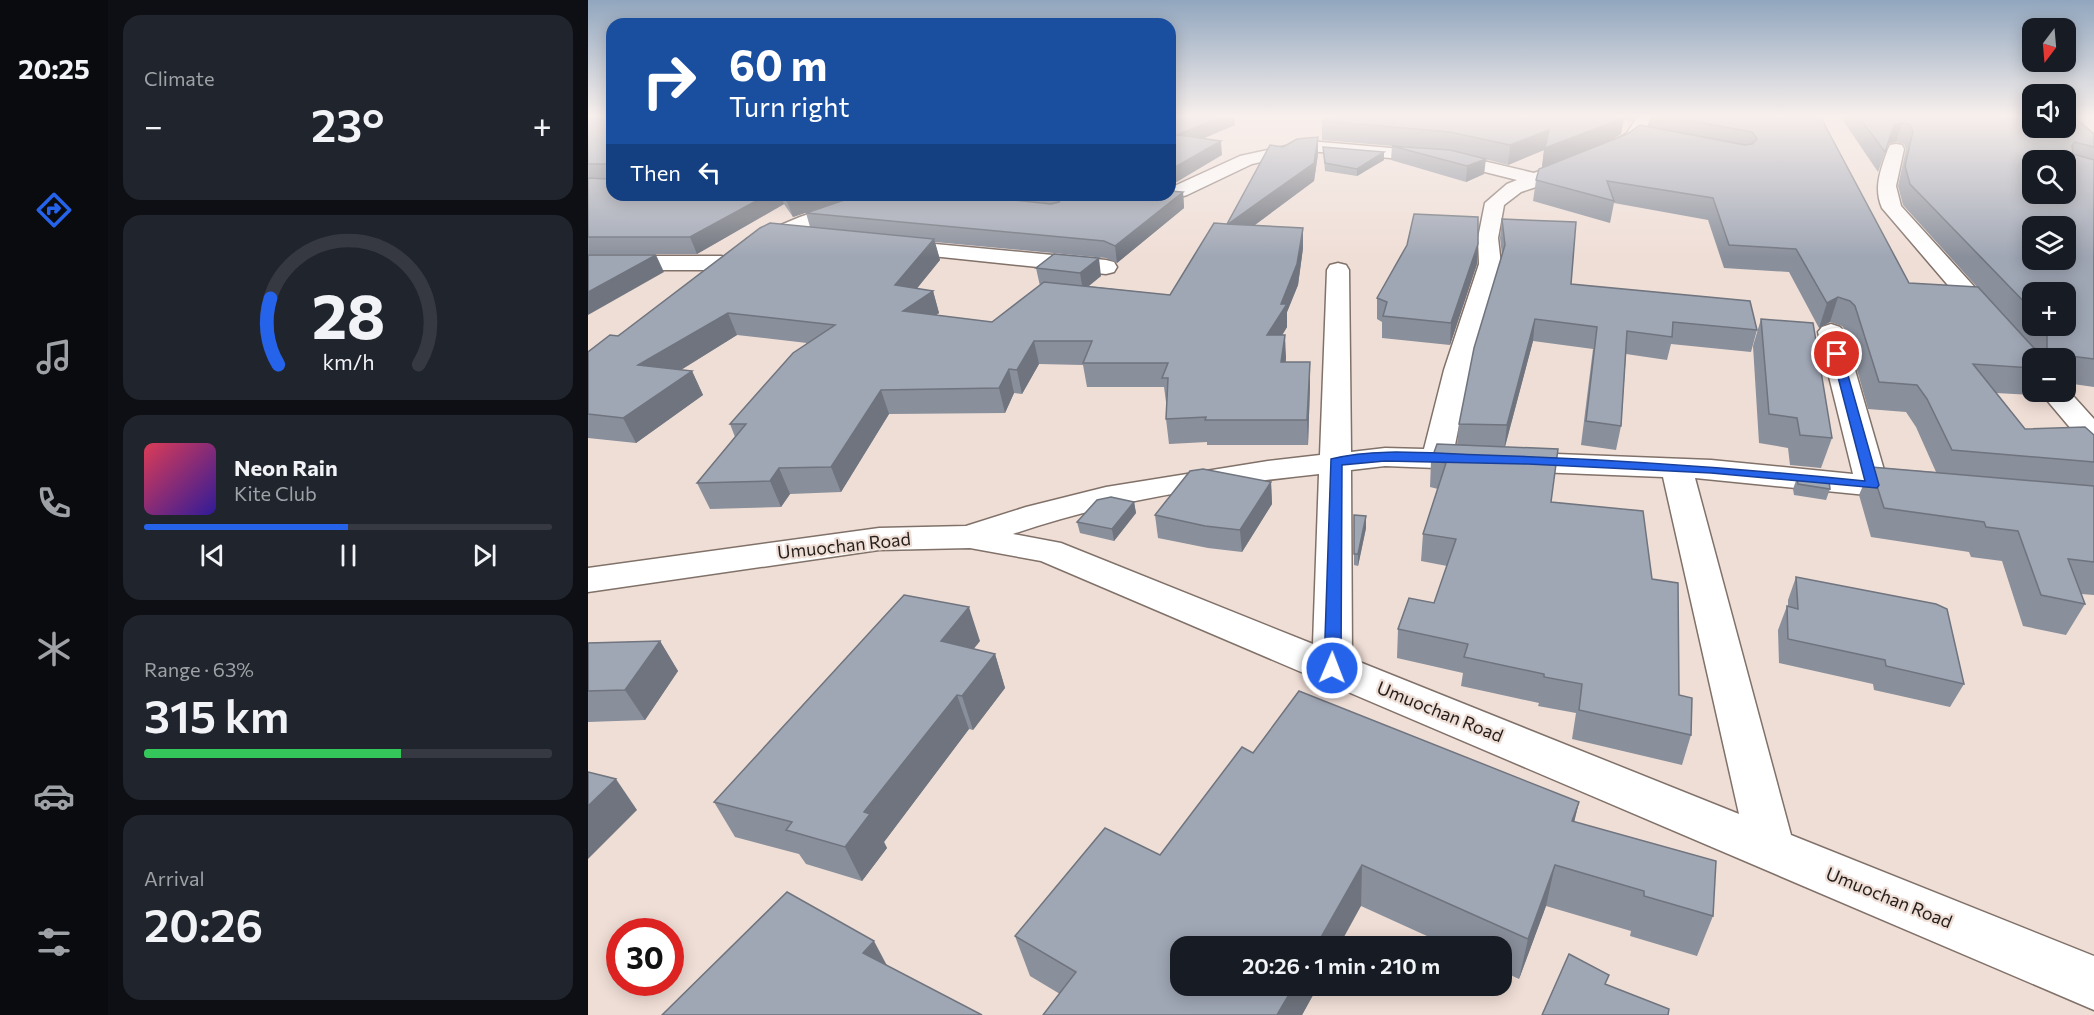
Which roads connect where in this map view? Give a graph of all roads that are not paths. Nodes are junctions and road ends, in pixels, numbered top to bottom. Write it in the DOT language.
graph roads {
  1 [pos="1239,163"];
  2 [pos="1471,163"];
  3 [pos="1578,163"];
  4 [pos="1892,163"];
  5 [pos="1539,180"];
  6 [pos="1176,192"];
  7 [pos="835,201"];
  8 [pos="870,201"];
  9 [pos="854,205"];
  10 [pos="773,234"];
  11 [pos="821,239"];
  12 [pos="868,244"];
  13 [pos="588,263"];
  14 [pos="721,263"];
  15 [pos="1106,267"];
  16 [pos="1338,270"];
  17 [pos="693,283"];
  18 [pos="1831,332"];
  19 [pos="2022,356"];
  20 [pos="2063,402"];
  21 [pos="2094,437"];
  22 [pos="1437,458"];
  23 [pos="1336,462"];
  24 [pos="1677,469"];
  25 [pos="1872,485"];
  26 [pos="1930,491"];
  27 [pos="970,537"];
  28 [pos="588,580"];
  29 [pos="1332,668"];
  30 [pos="1771,849"];
  31 [pos="2094,983"];
  1 -- 6 [label="street"];
  2 -- 5 [label="street"];
  3 -- 5 [label="street"];
  4 -- 19 [label="street"];
  5 -- 22 [label="street"];
  7 -- 9 [label="street"];
  8 -- 9 [label="street"];
  9 -- 10 [label="street"];
  10 -- 11 [label="street"];
  10 -- 14 [label="street"];
  12 -- 15 [label="street"];
  13 -- 14 [label="street"];
  14 -- 17 [label="street"];
  16 -- 23 [label="street"];
  18 -- 25 [label="street"];
  20 -- 21 [label="street"];
  22 -- 23 [label="street"];
  22 -- 24 [label="street"];
  23 -- 27 [label="street"];
  23 -- 29 [label="street"];
  24 -- 25 [label="street"];
  24 -- 30 [label="street"];
  25 -- 26 [label="street"];
  27 -- 28 [label="street, Umuochan Road"];
  27 -- 29 [label="street, Umuochan Road"];
  29 -- 30 [label="street, Umuochan Road"];
  30 -- 31 [label="street, Umuochan Road"];
}
